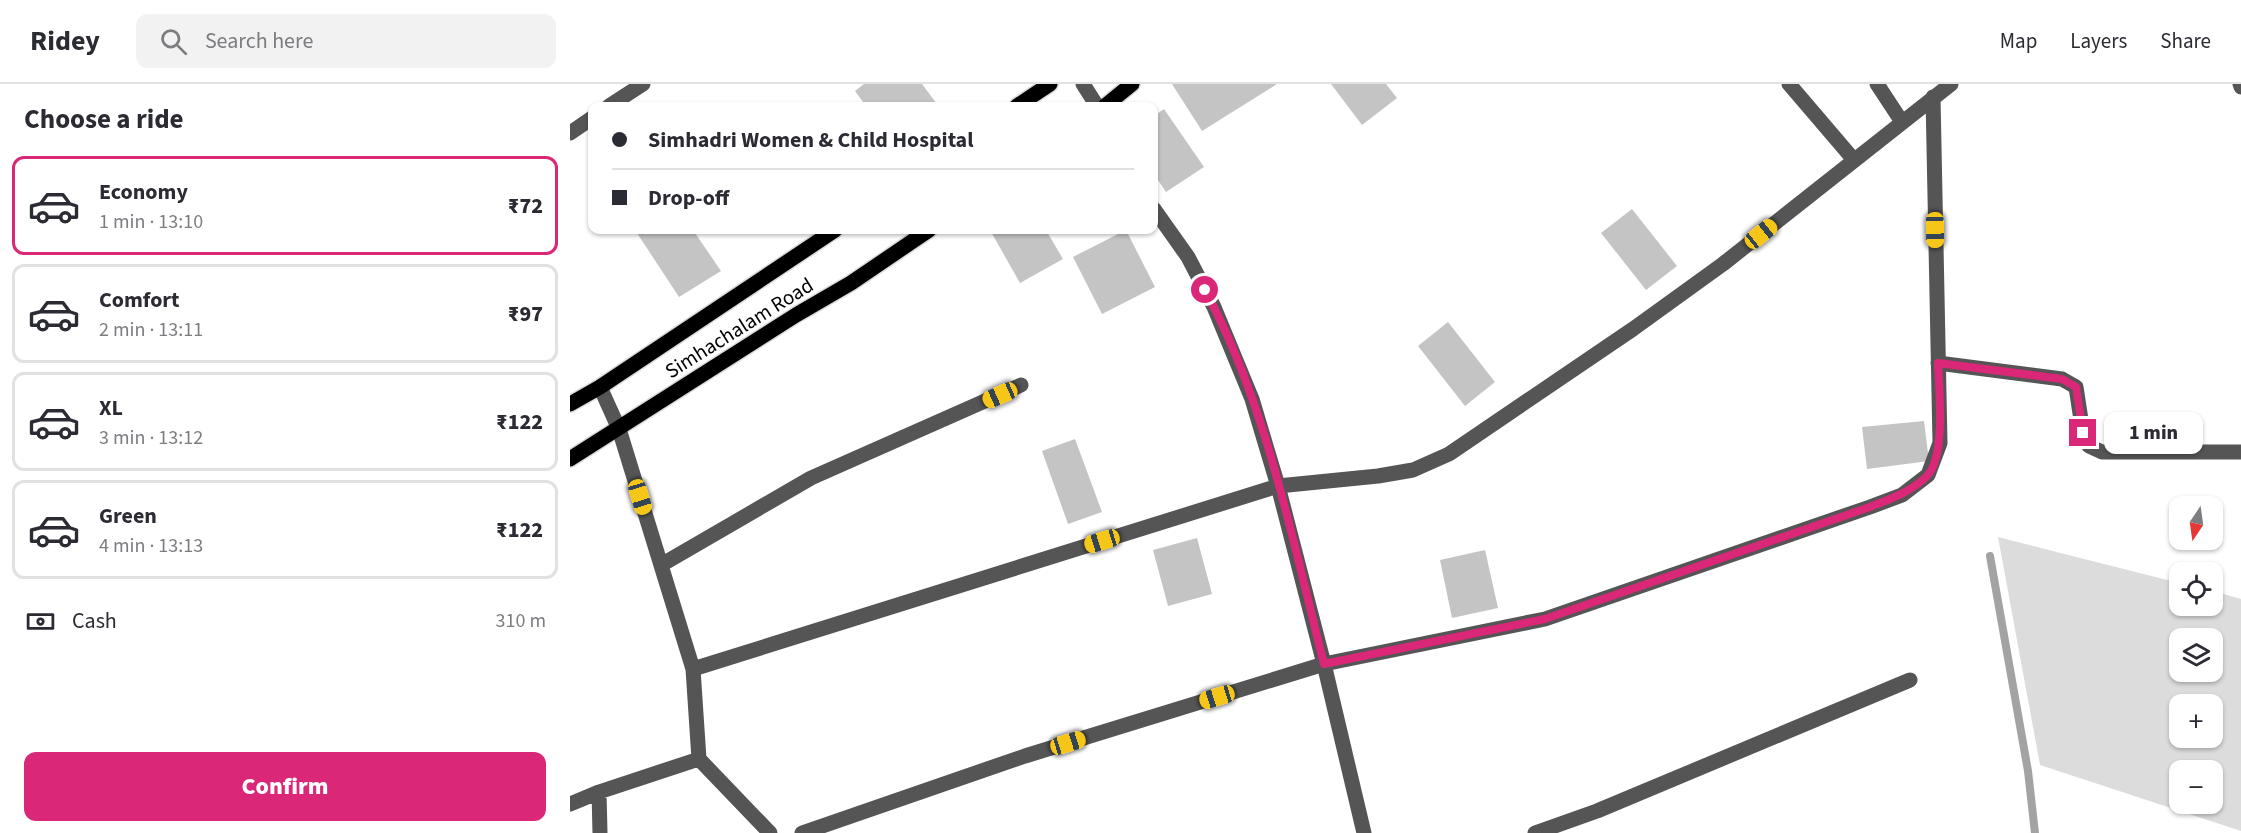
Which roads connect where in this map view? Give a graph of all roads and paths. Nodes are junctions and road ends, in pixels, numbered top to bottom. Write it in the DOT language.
graph roads {
  1 [pos="643,84"];
  2 [pos="1050,84"];
  3 [pos="1083,84"];
  4 [pos="1132,84"];
  5 [pos="1789,84"];
  6 [pos="1877,84"];
  7 [pos="1951,84"];
  8 [pos="1933,97"];
  9 [pos="615,102"];
  10 [pos="1023,102"];
  11 [pos="1094,102"];
  12 [pos="1110,102"];
  13 [pos="588,121"];
  14 [pos="1902,122"];
  15 [pos="570,133"];
  16 [pos="1854,160"];
  17 [pos="1158,214"];
  18 [pos="829,234"];
  19 [pos="922,234"];
  20 [pos="1938,363"];
  21 [pos="1021,385"];
  22 [pos="600,387"];
  23 [pos="570,404"];
  24 [pos="619,429"];
  25 [pos="2241,452"];
  26 [pos="570,459"];
  27 [pos="1278,486"];
  28 [pos="661,565"];
  29 [pos="1324,664"];
  30 [pos="693,669"];
  31 [pos="1910,680"];
  32 [pos="699,759"];
  33 [pos="599,792"];
  34 [pos="570,804"];
  35 [pos="600,833"];
  36 [pos="770,833"];
  37 [pos="802,833"];
  38 [pos="1364,833"];
  39 [pos="1536,833"];
  1 -- 9 [label="street"];
  2 -- 10 [label="main road"];
  3 -- 11 [label="street"];
  4 -- 12 [label="main road"];
  5 -- 16 [label="street"];
  6 -- 14 [label="street"];
  7 -- 8 [label="street"];
  8 -- 14 [label="street"];
  8 -- 20 [label="street"];
  13 -- 15 [label="street"];
  14 -- 16 [label="street"];
  16 -- 27 [label="street"];
  17 -- 27 [label="street"];
  18 -- 22 [label="main road"];
  19 -- 24 [label="main road, Simhachalam Road"];
  20 -- 25 [label="street"];
  20 -- 29 [label="street"];
  21 -- 28 [label="street"];
  22 -- 23 [label="main road"];
  22 -- 24 [label="street"];
  24 -- 26 [label="main road, Simhachalam Road"];
  24 -- 28 [label="street"];
  27 -- 29 [label="street"];
  27 -- 30 [label="street"];
  28 -- 30 [label="street"];
  29 -- 37 [label="street"];
  29 -- 38 [label="street"];
  30 -- 32 [label="street"];
  31 -- 39 [label="street"];
  32 -- 33 [label="street"];
  32 -- 36 [label="street"];
  33 -- 34 [label="street"];
  33 -- 35 [label="street"];
}
